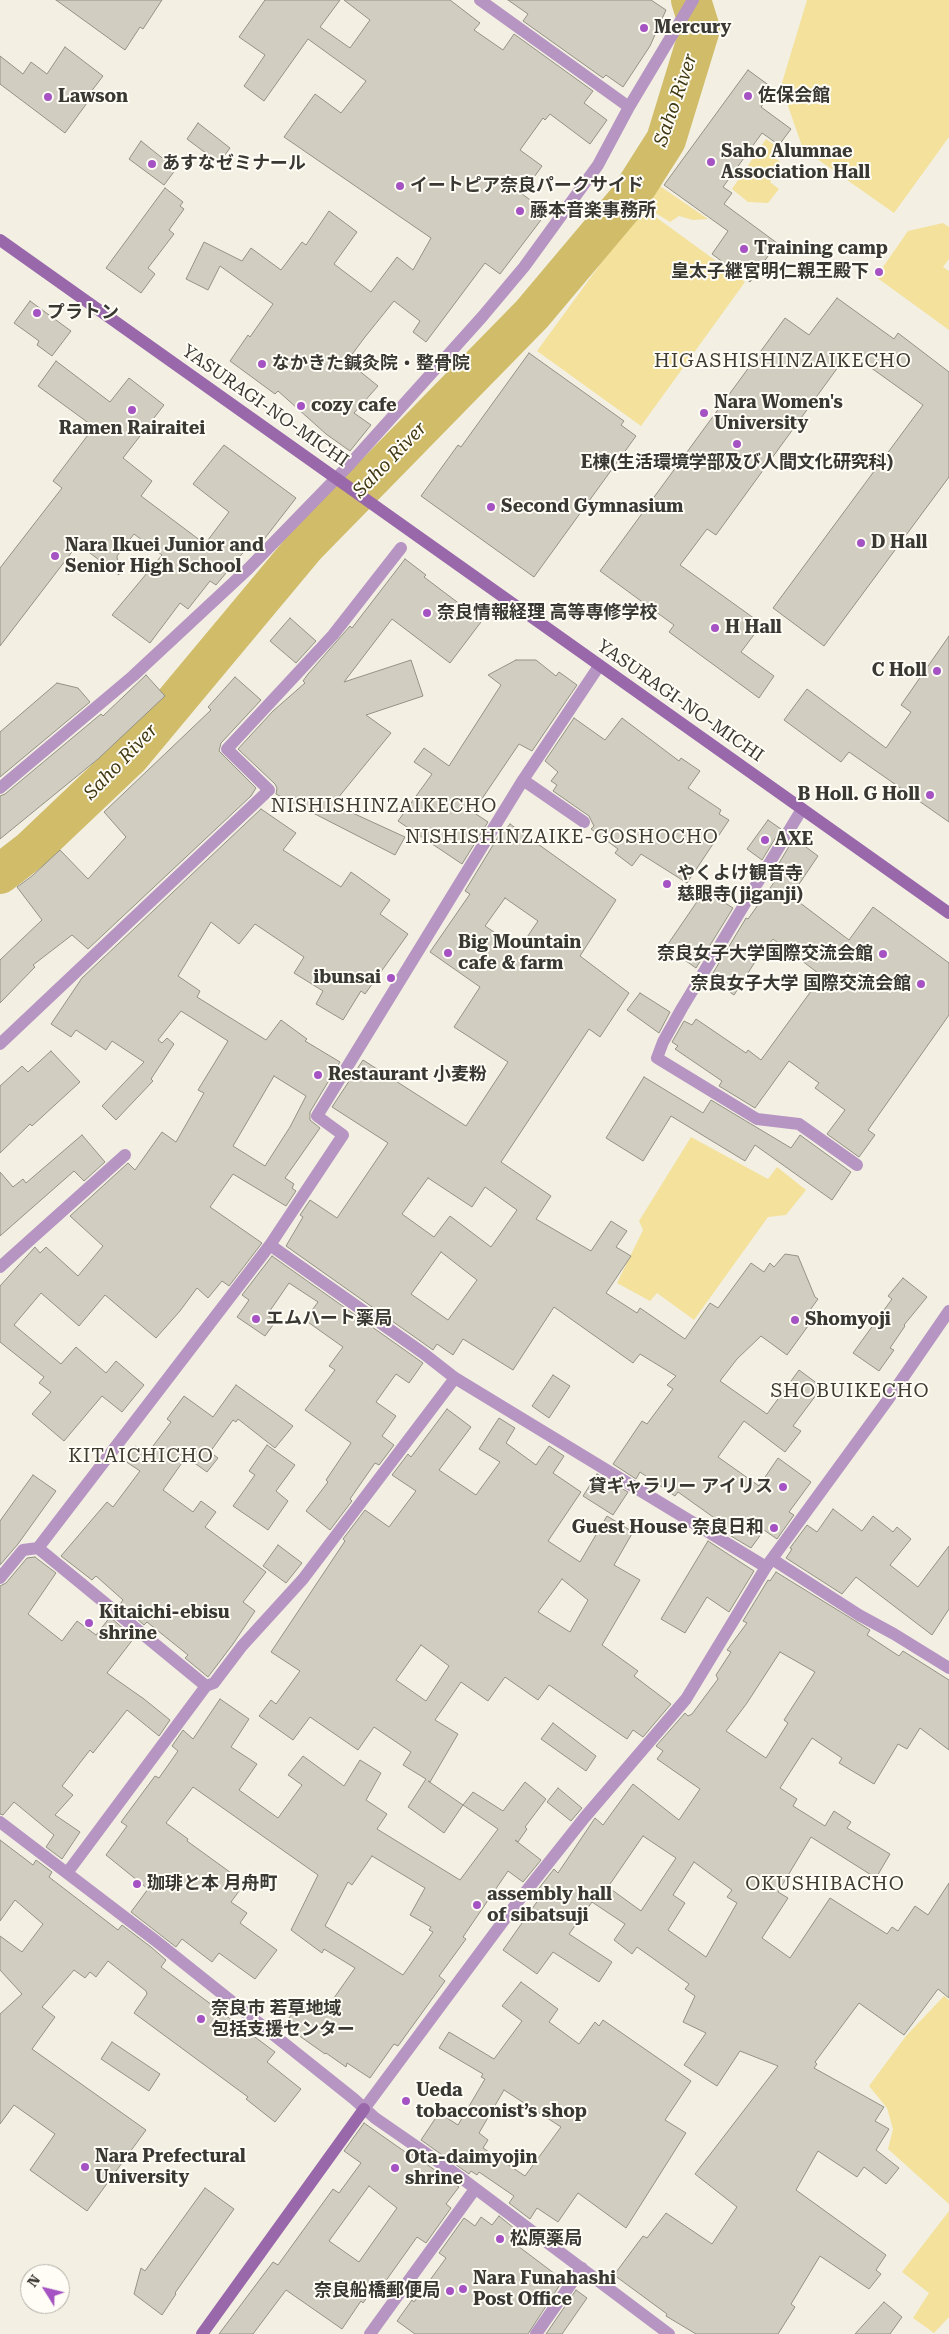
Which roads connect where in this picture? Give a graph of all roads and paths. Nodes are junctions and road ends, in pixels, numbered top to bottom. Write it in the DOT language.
graph roads {
  1 [pos="480,0"];
  2 [pos="693,0"];
  3 [pos="629,107"];
  4 [pos="0,240"];
  5 [pos="340,480"];
  6 [pos="401,548"];
  7 [pos="599,666"];
  8 [pos="523,780"];
  9 [pos="0,788"];
  10 [pos="802,809"];
  11 [pos="584,822"];
  12 [pos="949,913"];
  13 [pos="0,1044"];
  14 [pos="125,1155"];
  15 [pos="856,1165"];
  16 [pos="270,1245"];
  17 [pos="0,1268"];
  18 [pos="949,1311"];
  19 [pos="455,1378"];
  20 [pos="38,1548"];
  21 [pos="769,1563"];
  22 [pos="0,1578"];
  23 [pos="949,1668"];
  24 [pos="206,1686"];
  25 [pos="0,1822"];
  26 [pos="67,1873"];
  27 [pos="364,2109"];
  28 [pos="474,2189"];
  29 [pos="582,2268"];
  30 [pos="202,2334"];
  31 [pos="370,2334"];
  32 [pos="536,2334"];
  33 [pos="669,2334"];
  1 -- 3 [label="street"];
  2 -- 3 [label="street"];
  3 -- 5 [label="street"];
  4 -- 5 [label="street, YASURAGI-NO-MICHI"];
  5 -- 7 [label="street, YASURAGI-NO-MICHI"];
  5 -- 9 [label="street"];
  6 -- 13 [label="street"];
  7 -- 8 [label="street"];
  7 -- 10 [label="street, YASURAGI-NO-MICHI"];
  8 -- 11 [label="street"];
  8 -- 16 [label="street"];
  10 -- 12 [label="street, YASURAGI-NO-MICHI"];
  10 -- 15 [label="street"];
  14 -- 17 [label="street"];
  16 -- 19 [label="street"];
  16 -- 20 [label="street"];
  18 -- 21 [label="street"];
  19 -- 21 [label="street"];
  19 -- 24 [label="street"];
  20 -- 22 [label="street"];
  20 -- 24 [label="street"];
  21 -- 23 [label="street"];
  21 -- 27 [label="street"];
  24 -- 26 [label="street"];
  25 -- 26 [label="street"];
  26 -- 27 [label="street"];
  27 -- 28 [label="street"];
  27 -- 30 [label="street"];
  28 -- 29 [label="street"];
  28 -- 31 [label="street"];
  29 -- 32 [label="street"];
  29 -- 33 [label="street"];
}
